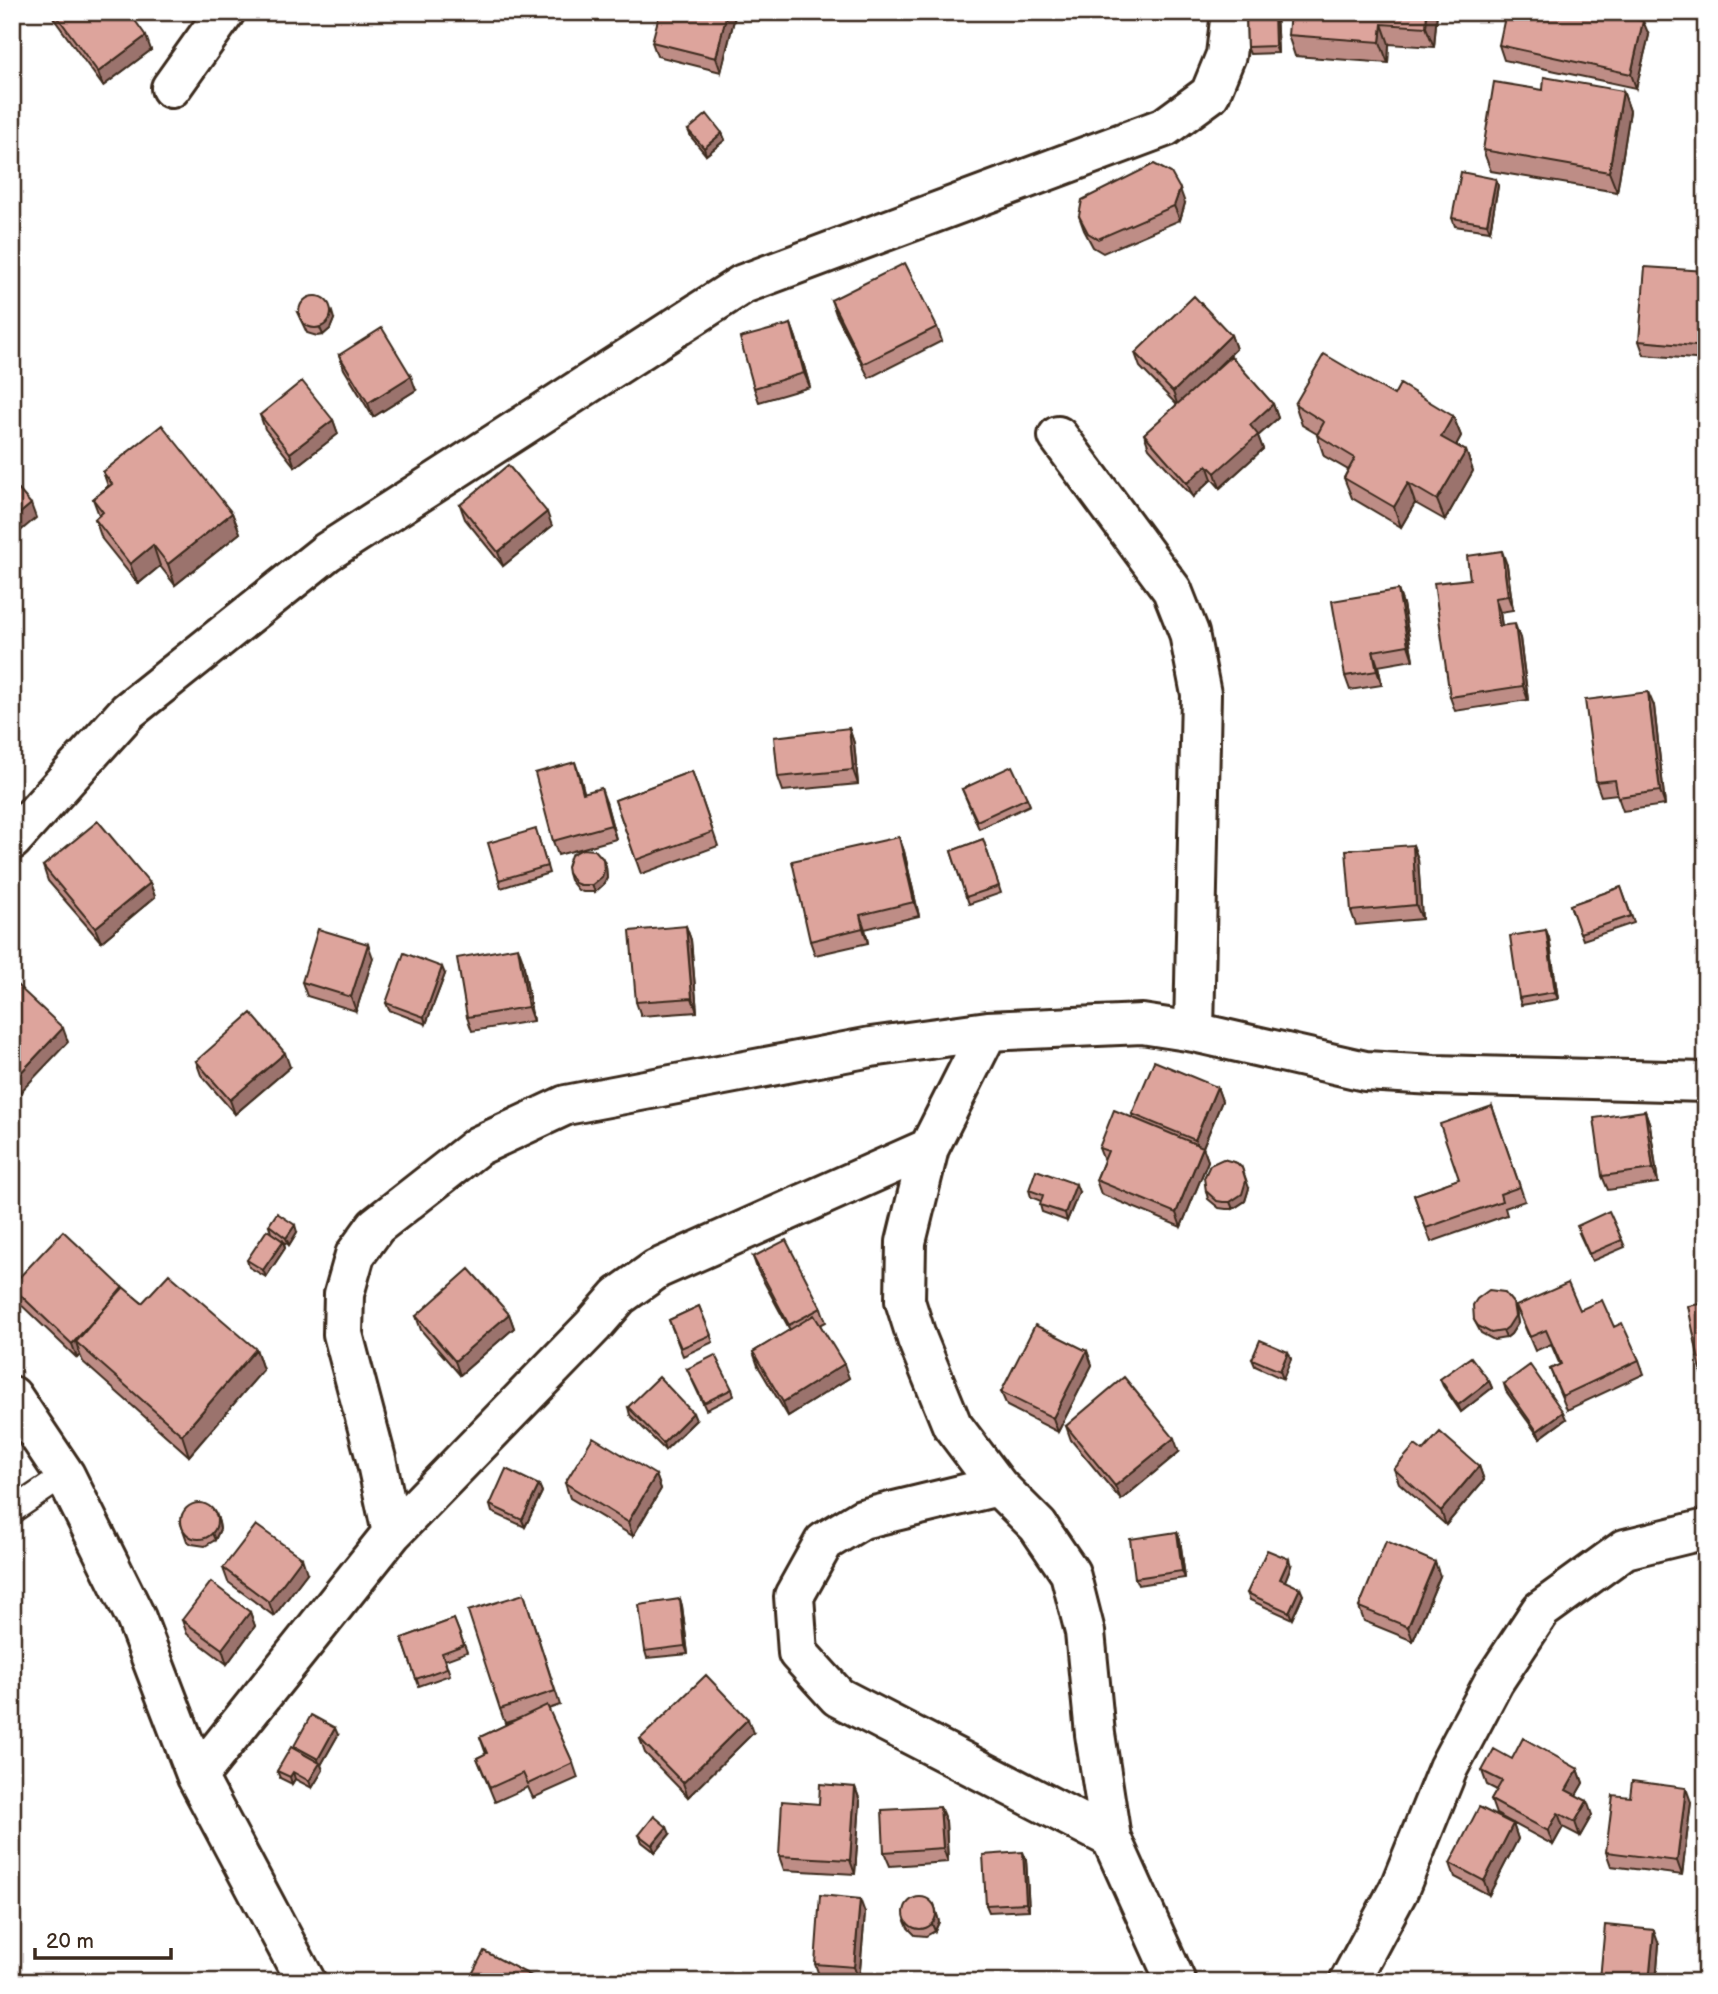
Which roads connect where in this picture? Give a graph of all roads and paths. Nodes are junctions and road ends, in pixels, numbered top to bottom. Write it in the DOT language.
graph roads {
  1 [pos="225,12"];
  2 [pos="1231,12"];
  3 [pos="171,88"];
  4 [pos="1058,436"];
  5 [pos="12,840"];
  6 [pos="988,1031"];
  7 [pos="1194,1032"];
  8 [pos="1706,1082"];
  9 [pos="929,1149"];
  10 [pos="12,1396"];
  11 [pos="65,1475"];
  12 [pos="998,1486"];
  13 [pos="12,1511"];
  14 [pos="1706,1529"];
  15 [pos="392,1533"];
  16 [pos="197,1777"];
  17 [pos="1111,1838"];
  18 [pos="306,1982"];
  19 [pos="1175,1982"];
  20 [pos="1349,1982"];
  1 -- 3 [label="street"];
  2 -- 5 [label="street"];
  4 -- 7 [label="street"];
  6 -- 7 [label="street"];
  6 -- 9 [label="street"];
  6 -- 15 [label="street"];
  7 -- 8 [label="street"];
  9 -- 12 [label="street"];
  9 -- 15 [label="street"];
  10 -- 11 [label="street"];
  11 -- 13 [label="lane"];
  11 -- 16 [label="street"];
  12 -- 17 [label="street"];
  12 -- 17 [label="street"];
  14 -- 20 [label="street"];
  15 -- 16 [label="street"];
  16 -- 18 [label="street"];
  17 -- 19 [label="street"];
}
